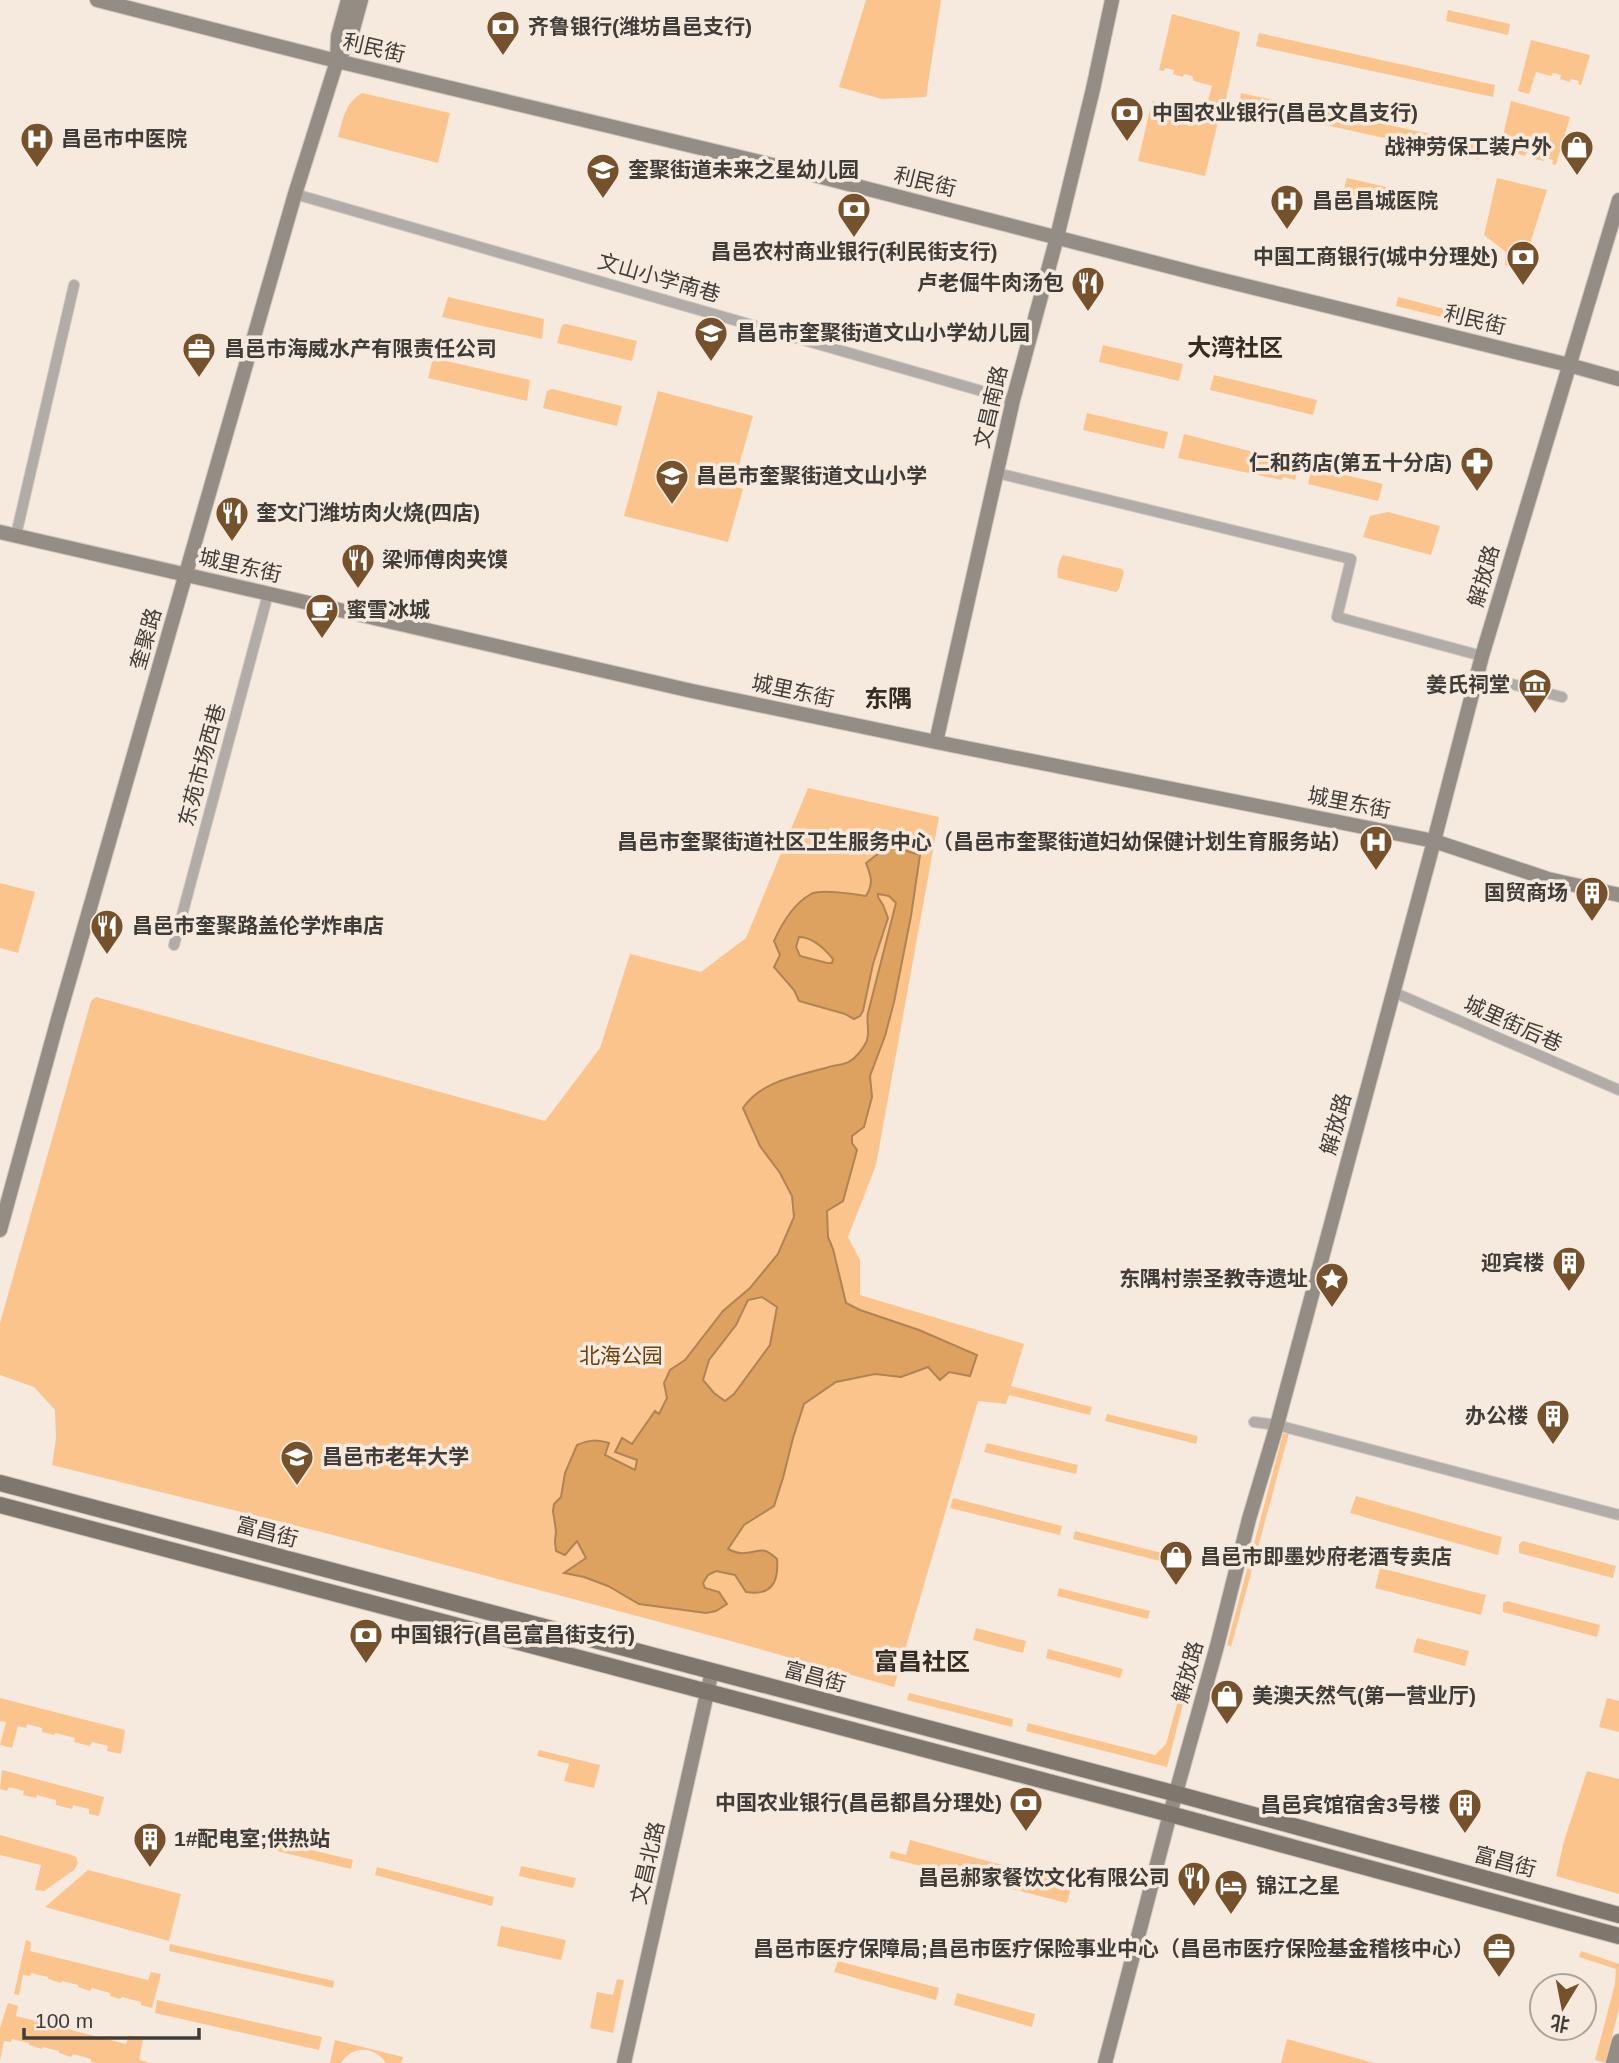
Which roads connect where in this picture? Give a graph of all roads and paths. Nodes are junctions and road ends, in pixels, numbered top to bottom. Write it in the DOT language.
graph roads {
  1 [pos="97,0"];
  2 [pos="348,0"];
  3 [pos="361,0"];
  4 [pos="1112,0"];
  5 [pos="337,61"];
  6 [pos="295,194"];
  7 [pos="1619,200"];
  8 [pos="1057,237"];
  9 [pos="74,285"];
  10 [pos="1569,365"];
  11 [pos="1619,379"];
  12 [pos="1013,400"];
  13 [pos="997,473"];
  14 [pos="0,532"];
  15 [pos="16,535"];
  16 [pos="186,576"];
  17 [pos="268,594"];
  18 [pos="1482,656"];
  19 [pos="1477,675"];
  20 [pos="1562,697"];
  21 [pos="936,742"];
  22 [pos="1434,841"];
  23 [pos="1619,895"];
  24 [pos="174,945"];
  25 [pos="1393,992"];
  26 [pos="1619,1090"];
  27 [pos="0,1230"];
  28 [pos="1254,1422"];
  29 [pos="1277,1425"];
  30 [pos="0,1483"];
  31 [pos="0,1504"];
  32 [pos="1619,1515"];
  33 [pos="712,1671"];
  34 [pos="708,1692"];
  35 [pos="1177,1794"];
  36 [pos="1170,1814"];
  37 [pos="1619,1915"];
  38 [pos="1619,1936"];
  39 [pos="1619,2041"];
  40 [pos="624,2063"];
  41 [pos="1105,2063"];
  42 [pos="1613,2063"];
  1 -- 5 [label="street, 利民街"];
  2 -- 5 [label="street, 奎聚路"];
  3 -- 5 [label="street, 奎聚路"];
  4 -- 8 [label="street, 文昌南路"];
  5 -- 6 [label="street, 奎聚路"];
  5 -- 8 [label="street, 利民街"];
  6 -- 12 [label="street, 文山小学南巷"];
  6 -- 16 [label="street, 奎聚路"];
  7 -- 10 [label="street, 解放路"];
  8 -- 10 [label="street, 利民街"];
  8 -- 12 [label="street, 文昌南路"];
  9 -- 15 [label="street"];
  10 -- 11 [label="street, 利民街"];
  10 -- 18 [label="street, 解放路"];
  12 -- 13 [label="street, 文昌南路"];
  13 -- 18 [label="street"];
  13 -- 21 [label="street, 文昌南路"];
  14 -- 15 [label="street, 城里东街"];
  15 -- 16 [label="street, 城里东街"];
  16 -- 17 [label="street, 城里东街"];
  16 -- 27 [label="street, 奎聚路"];
  17 -- 21 [label="street, 城里东街"];
  17 -- 24 [label="street, 东苑市场西巷"];
  18 -- 19 [label="street, 解放路"];
  19 -- 20 [label="street"];
  19 -- 22 [label="street, 解放路"];
  21 -- 22 [label="street, 城里东街"];
  22 -- 23 [label="street, 城里东街"];
  22 -- 25 [label="street, 解放路"];
  25 -- 26 [label="street, 城里街后巷"];
  25 -- 29 [label="street, 解放路"];
  28 -- 29 [label="street"];
  29 -- 32 [label="street"];
  29 -- 35 [label="street, 解放路"];
  30 -- 33 [label="main road, 富昌街"];
  31 -- 34 [label="main road, 富昌街"];
  33 -- 34 [label="street, 文昌北路"];
  33 -- 35 [label="main road, 富昌街"];
  34 -- 36 [label="main road, 富昌街"];
  34 -- 40 [label="street, 文昌北路"];
  35 -- 36 [label="street, 解放路"];
  35 -- 37 [label="main road, 富昌街"];
  36 -- 38 [label="main road, 富昌街"];
  36 -- 41 [label="street, 解放路"];
  39 -- 42 [label="street"];
}
